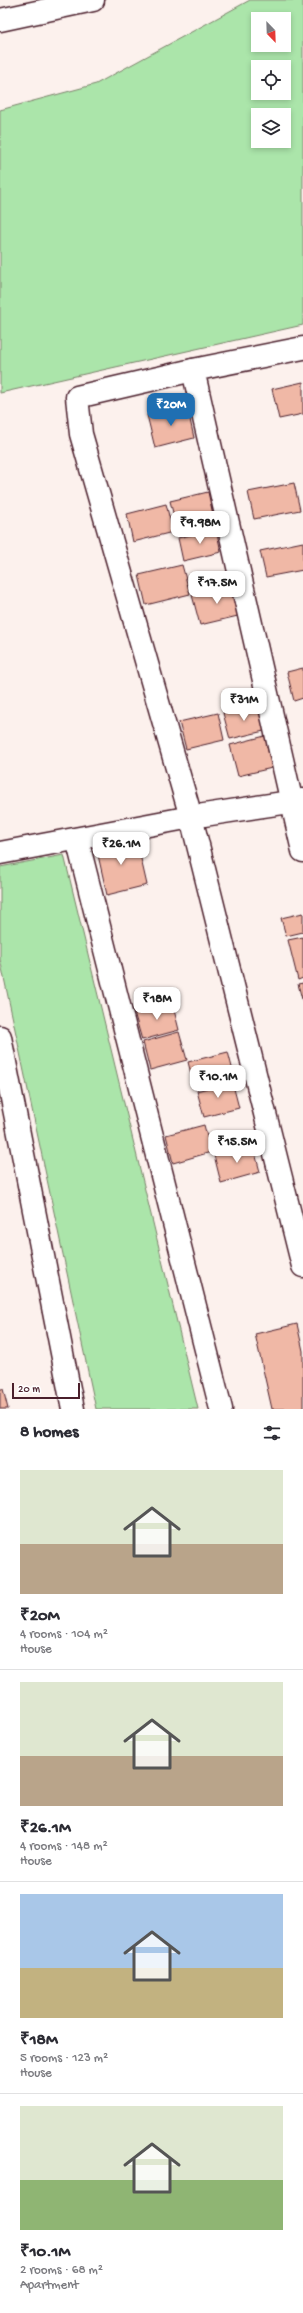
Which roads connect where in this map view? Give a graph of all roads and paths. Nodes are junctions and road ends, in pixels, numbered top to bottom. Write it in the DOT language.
graph roads {
  1 [pos="93,0"];
  2 [pos="0,20"];
  3 [pos="303,348"];
  4 [pos="193,370"];
  5 [pos="297,801"];
  6 [pos="192,817"];
  7 [pos="77,839"];
  8 [pos="303,851"];
  9 [pos="0,853"];
  10 [pos="0,1037"];
  11 [pos="303,1266"];
  12 [pos="73,1409"];
  13 [pos="221,1409"];
  1 -- 2 [label="street"];
  3 -- 4 [label="street"];
  4 -- 5 [label="street"];
  4 -- 6 [label="street"];
  5 -- 6 [label="street"];
  5 -- 8 [label="street"];
  6 -- 7 [label="street"];
  6 -- 11 [label="street"];
  7 -- 9 [label="street"];
  7 -- 13 [label="street"];
  10 -- 12 [label="street"];
}
